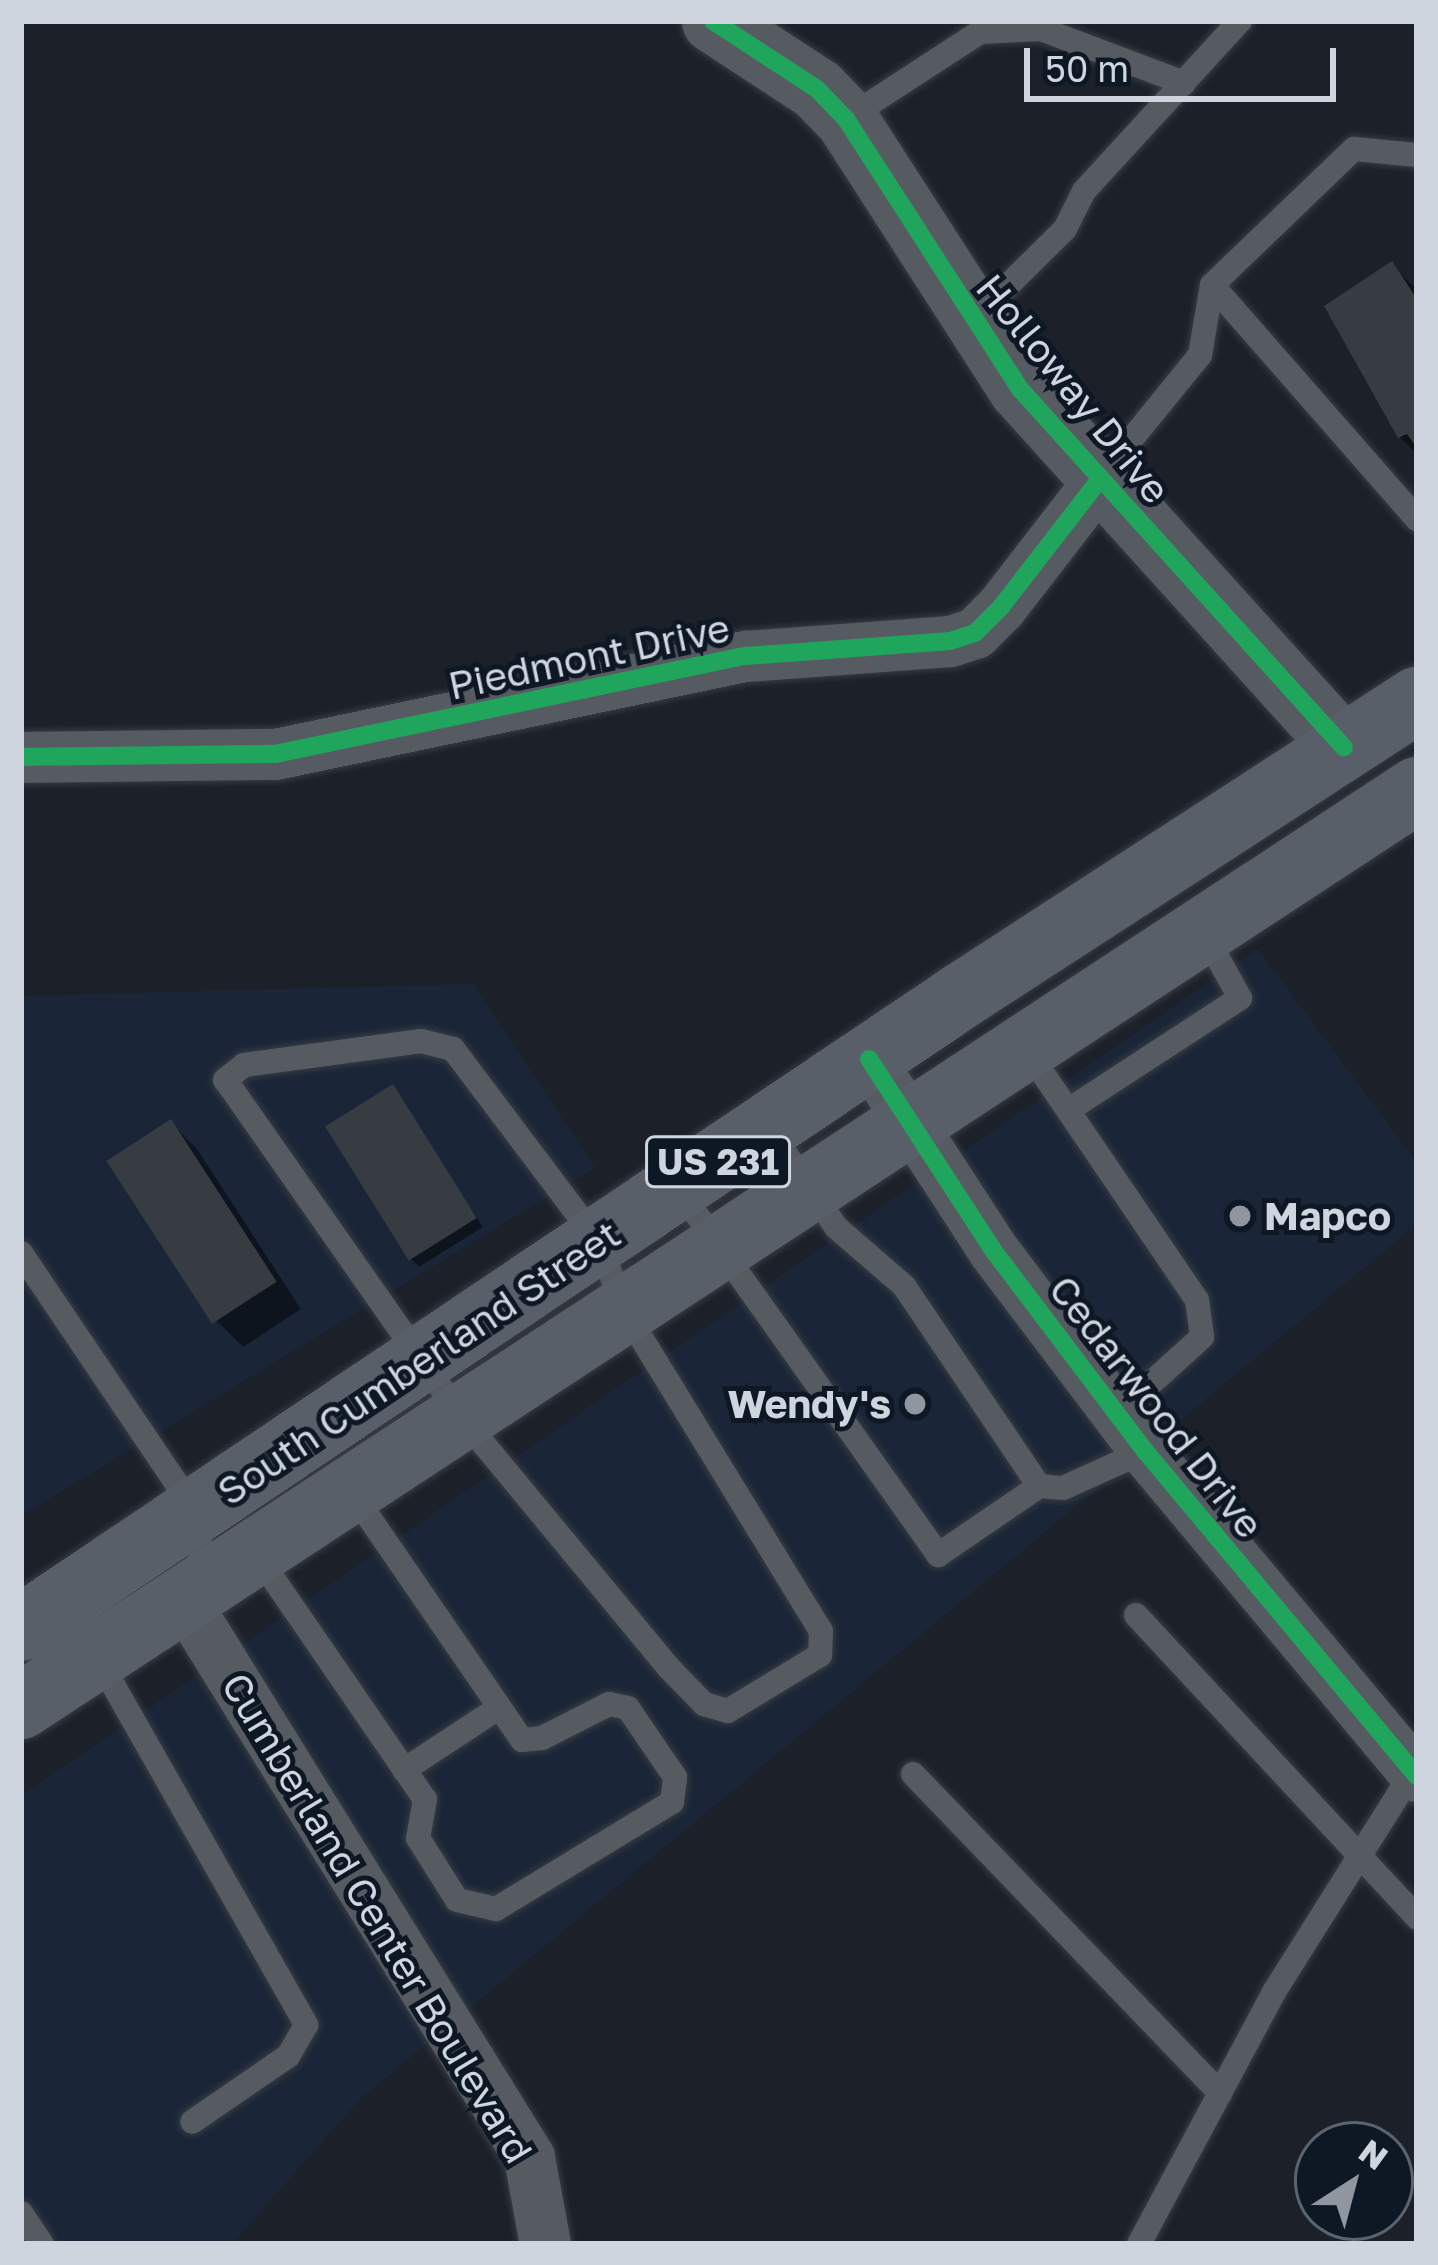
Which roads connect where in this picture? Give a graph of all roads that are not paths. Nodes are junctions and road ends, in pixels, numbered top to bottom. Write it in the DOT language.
graph roads {
  1 [pos="713,21"];
  2 [pos="1240,21"];
  3 [pos="1184,83"];
  4 [pos="846,119"];
  5 [pos="1417,155"];
  6 [pos="1212,285"];
  7 [pos="971,322"];
  8 [pos="1099,480"];
  9 [pos="1417,519"];
  10 [pos="1417,700"];
  11 [pos="1344,747"];
  12 [pos="21,757"];
  13 [pos="1417,790"];
  14 [pos="1203,930"];
  15 [pos="1026,1048"];
  16 [pos="869,1059"];
  17 [pos="1070,1109"];
  18 [pos="911,1122"];
  19 [pos="768,1128"];
  20 [pos="810,1189"];
  21 [pos="679,1190"];
  22 [pos="600,1244"];
  23 [pos="719,1247"];
  24 [pos="21,1253"];
  25 [pos="622,1308"];
  26 [pos="424,1363"];
  27 [pos="460,1415"];
  28 [pos="1131,1432"];
  29 [pos="1039,1486"];
  30 [pos="350,1489"];
  31 [pos="195,1511"];
  32 [pos="256,1553"];
  33 [pos="185,1602"];
  34 [pos="1136,1616"];
  35 [pos="68,1629"];
  36 [pos="21,1706"];
  37 [pos="497,1708"];
  38 [pos="404,1770"];
  39 [pos="913,1774"];
  40 [pos="1415,1774"];
  41 [pos="1362,1858"];
  42 [pos="1417,1917"];
  43 [pos="1220,2093"];
  44 [pos="192,2122"];
  45 [pos="21,2213"];
  46 [pos="43,2244"];
  47 [pos="544,2244"];
  48 [pos="1139,2244"];
  1 -- 4 [label="street, Holloway Drive"];
  2 -- 3 [label="lane"];
  3 -- 4 [label="lane"];
  3 -- 7 [label="lane"];
  4 -- 7 [label="street, Holloway Drive"];
  5 -- 6 [label="lane"];
  6 -- 8 [label="lane"];
  6 -- 9 [label="lane"];
  7 -- 8 [label="street, Holloway Drive"];
  8 -- 11 [label="street, Holloway Drive"];
  8 -- 12 [label="street, Piedmont Drive"];
  10 -- 11 [label="main road, South Cumberland Street / US 231"];
  11 -- 16 [label="main road, South Cumberland Street / US 231"];
  13 -- 14 [label="main road, South Cumberland Street / US 231"];
  14 -- 15 [label="main road, South Cumberland Street / US 231"];
  14 -- 17 [label="lane"];
  15 -- 17 [label="lane"];
  15 -- 18 [label="main road, South Cumberland Street / US 231"];
  16 -- 18 [label="street, Cedarwood Drive"];
  16 -- 19 [label="main road, South Cumberland Street / US 231"];
  17 -- 28 [label="lane"];
  18 -- 20 [label="main road, South Cumberland Street / US 231"];
  18 -- 28 [label="street, Cedarwood Drive"];
  19 -- 20 [label="lane"];
  19 -- 21 [label="main road, South Cumberland Street / US 231"];
  20 -- 23 [label="main road, South Cumberland Street / US 231"];
  20 -- 29 [label="lane"];
  21 -- 22 [label="main road, South Cumberland Street / US 231"];
  21 -- 23 [label="lane"];
  22 -- 25 [label="lane"];
  22 -- 26 [label="main road, South Cumberland Street / US 231"];
  22 -- 26 [label="lane"];
  23 -- 25 [label="main road, South Cumberland Street / US 231"];
  23 -- 29 [label="lane"];
  24 -- 31 [label="lane"];
  25 -- 27 [label="main road, South Cumberland Street / US 231"];
  25 -- 27 [label="lane"];
  26 -- 27 [label="lane"];
  26 -- 31 [label="main road, South Cumberland Street / US 231"];
  27 -- 30 [label="main road, South Cumberland Street / US 231"];
  28 -- 29 [label="lane"];
  28 -- 40 [label="street, Cedarwood Drive"];
  30 -- 32 [label="main road, South Cumberland Street / US 231"];
  30 -- 37 [label="lane"];
  31 -- 33 [label="lane"];
  31 -- 35 [label="main road, South Cumberland Street / US 231"];
  32 -- 33 [label="main road, South Cumberland Street / US 231"];
  32 -- 38 [label="lane"];
  33 -- 35 [label="main road, South Cumberland Street / US 231"];
  33 -- 47 [label="street, Cumberland Center Boulevard"];
  34 -- 41 [label="lane"];
  35 -- 36 [label="main road, South Cumberland Street / US 231"];
  35 -- 44 [label="lane"];
  37 -- 38 [label="lane"];
  37 -- 38 [label="lane"];
  39 -- 43 [label="lane"];
  40 -- 41 [label="lane"];
  41 -- 42 [label="lane"];
  41 -- 43 [label="lane"];
  43 -- 48 [label="lane"];
  45 -- 46 [label="lane"];
}
